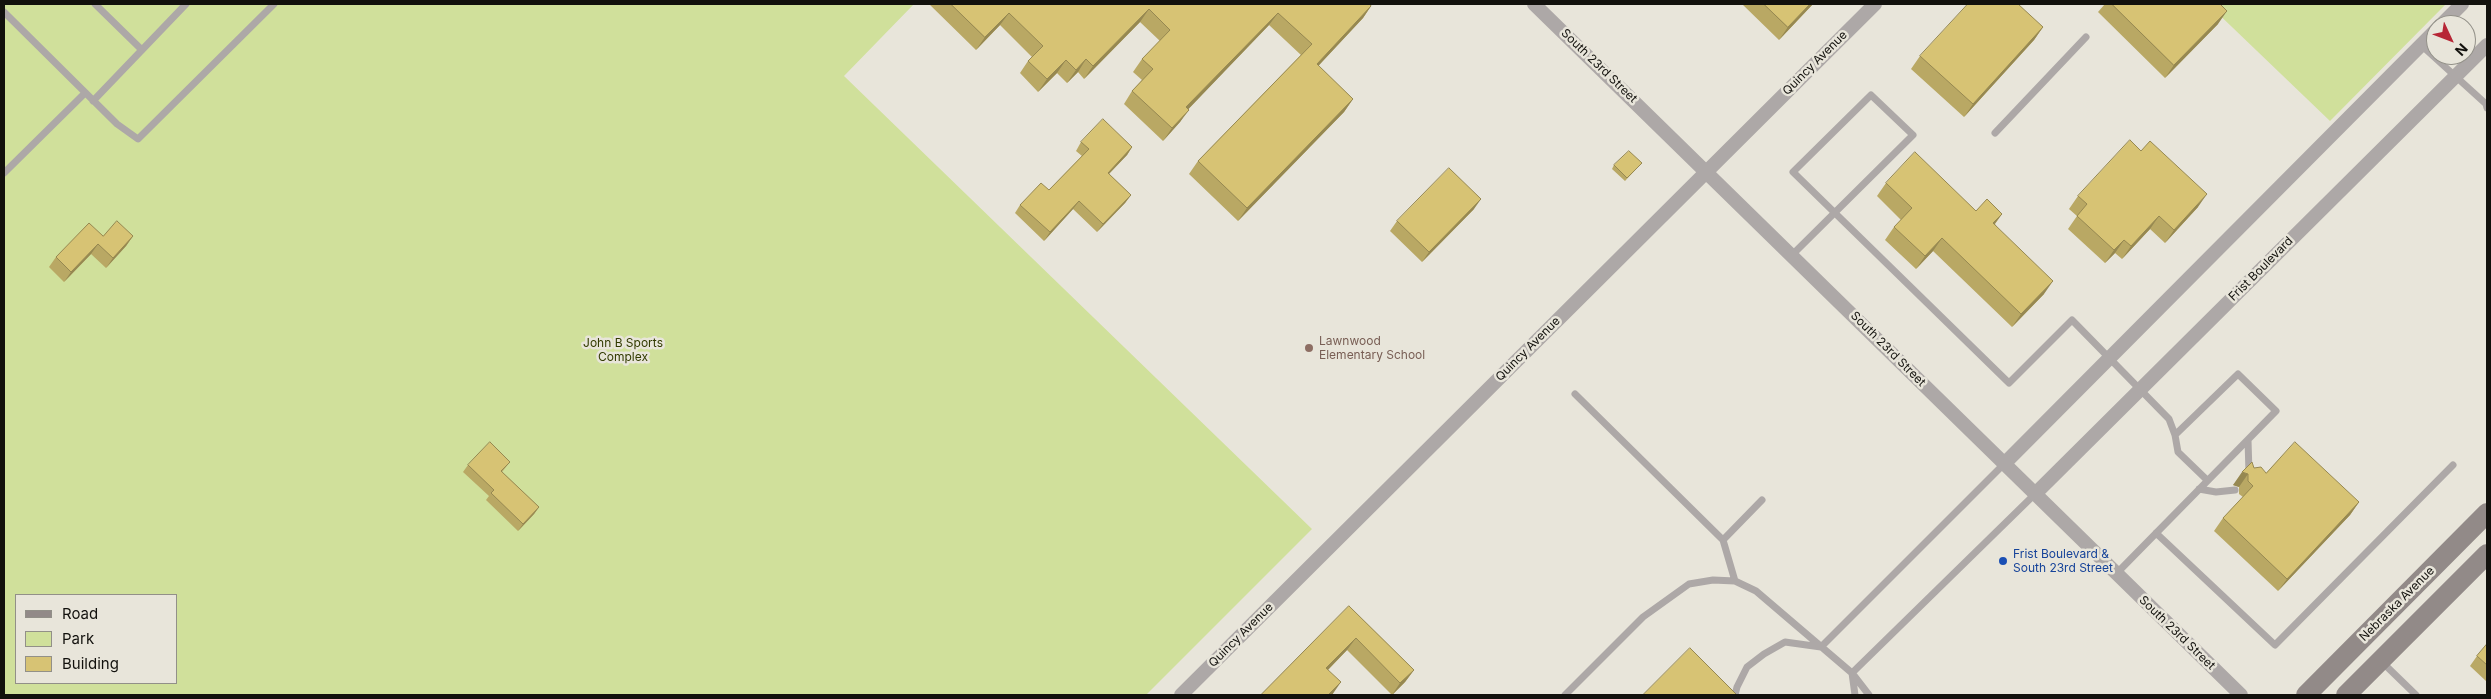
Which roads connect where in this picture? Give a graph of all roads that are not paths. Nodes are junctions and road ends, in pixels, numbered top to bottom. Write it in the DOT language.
graph roads {
  1 [pos="95,4"];
  2 [pos="185,4"];
  3 [pos="274,4"];
  4 [pos="1534,4"];
  5 [pos="1875,4"];
  6 [pos="2462,4"];
  7 [pos="4,12"];
  8 [pos="2451,15"];
  9 [pos="2086,37"];
  10 [pos="2426,40"];
  11 [pos="2421,45"];
  12 [pos="2487,45"];
  13 [pos="142,50"];
  14 [pos="2455,77"];
  15 [pos="85,92"];
  16 [pos="94,101"];
  17 [pos="2487,106"];
  18 [pos="1994,133"];
  19 [pos="1707,171"];
  20 [pos="4,172"];
  21 [pos="1835,213"];
  22 [pos="1792,255"];
  23 [pos="2109,359"];
  24 [pos="2140,390"];
  25 [pos="1575,394"];
  26 [pos="2175,435"];
  27 [pos="2248,440"];
  28 [pos="2004,464"];
  29 [pos="2452,466"];
  30 [pos="2248,476"];
  31 [pos="2208,480"];
  32 [pos="2199,489"];
  33 [pos="2235,490"];
  34 [pos="2035,494"];
  35 [pos="1762,500"];
  36 [pos="2487,513"];
  37 [pos="2156,533"];
  38 [pos="1723,540"];
  39 [pos="2487,554"];
  40 [pos="2116,574"];
  41 [pos="1735,581"];
  42 [pos="1821,647"];
  43 [pos="2381,661"];
  44 [pos="1852,673"];
  45 [pos="1181,695"];
  46 [pos="1565,695"];
  47 [pos="1735,695"];
  48 [pos="1855,695"];
  49 [pos="1869,695"];
  50 [pos="2241,695"];
  51 [pos="2306,695"];
  52 [pos="2346,695"];
  53 [pos="2416,695"];
  1 -- 13 [label="lane"];
  2 -- 13 [label="lane"];
  3 -- 16 [label="lane"];
  4 -- 19 [label="street, South 23rd Street"];
  5 -- 19 [label="street, Quincy Avenue"];
  6 -- 8 [label="street"];
  7 -- 15 [label="lane"];
  9 -- 18 [label="lane"];
  10 -- 11 [label="street"];
  11 -- 14 [label="lane"];
  11 -- 23 [label="street"];
  12 -- 14 [label="street, Frist Boulevard"];
  13 -- 16 [label="lane"];
  14 -- 17 [label="lane"];
  14 -- 24 [label="street, Frist Boulevard"];
  15 -- 16 [label="lane"];
  15 -- 20 [label="lane"];
  19 -- 22 [label="street, South 23rd Street"];
  19 -- 45 [label="street, Quincy Avenue"];
  21 -- 21 [label="lane"];
  21 -- 22 [label="lane"];
  21 -- 23 [label="lane"];
  22 -- 28 [label="street, South 23rd Street"];
  23 -- 24 [label="lane"];
  23 -- 28 [label="street"];
  24 -- 26 [label="lane"];
  24 -- 34 [label="street, Frist Boulevard"];
  25 -- 38 [label="lane"];
  26 -- 27 [label="lane"];
  26 -- 31 [label="lane"];
  27 -- 30 [label="lane"];
  27 -- 31 [label="lane"];
  28 -- 34 [label="street, South 23rd Street"];
  28 -- 42 [label="lane"];
  29 -- 37 [label="lane"];
  31 -- 32 [label="lane"];
  32 -- 33 [label="lane"];
  32 -- 37 [label="lane"];
  34 -- 40 [label="street, South 23rd Street"];
  34 -- 44 [label="lane"];
  35 -- 38 [label="lane"];
  36 -- 51 [label="street, Nebraska Avenue"];
  37 -- 40 [label="lane"];
  38 -- 41 [label="lane"];
  39 -- 43 [label="street"];
  40 -- 50 [label="street, South 23rd Street"];
  41 -- 42 [label="lane"];
  41 -- 46 [label="lane"];
  42 -- 44 [label="lane"];
  42 -- 47 [label="lane"];
  43 -- 52 [label="street"];
  43 -- 53 [label="lane"];
  44 -- 48 [label="lane"];
  44 -- 49 [label="lane"];
}
